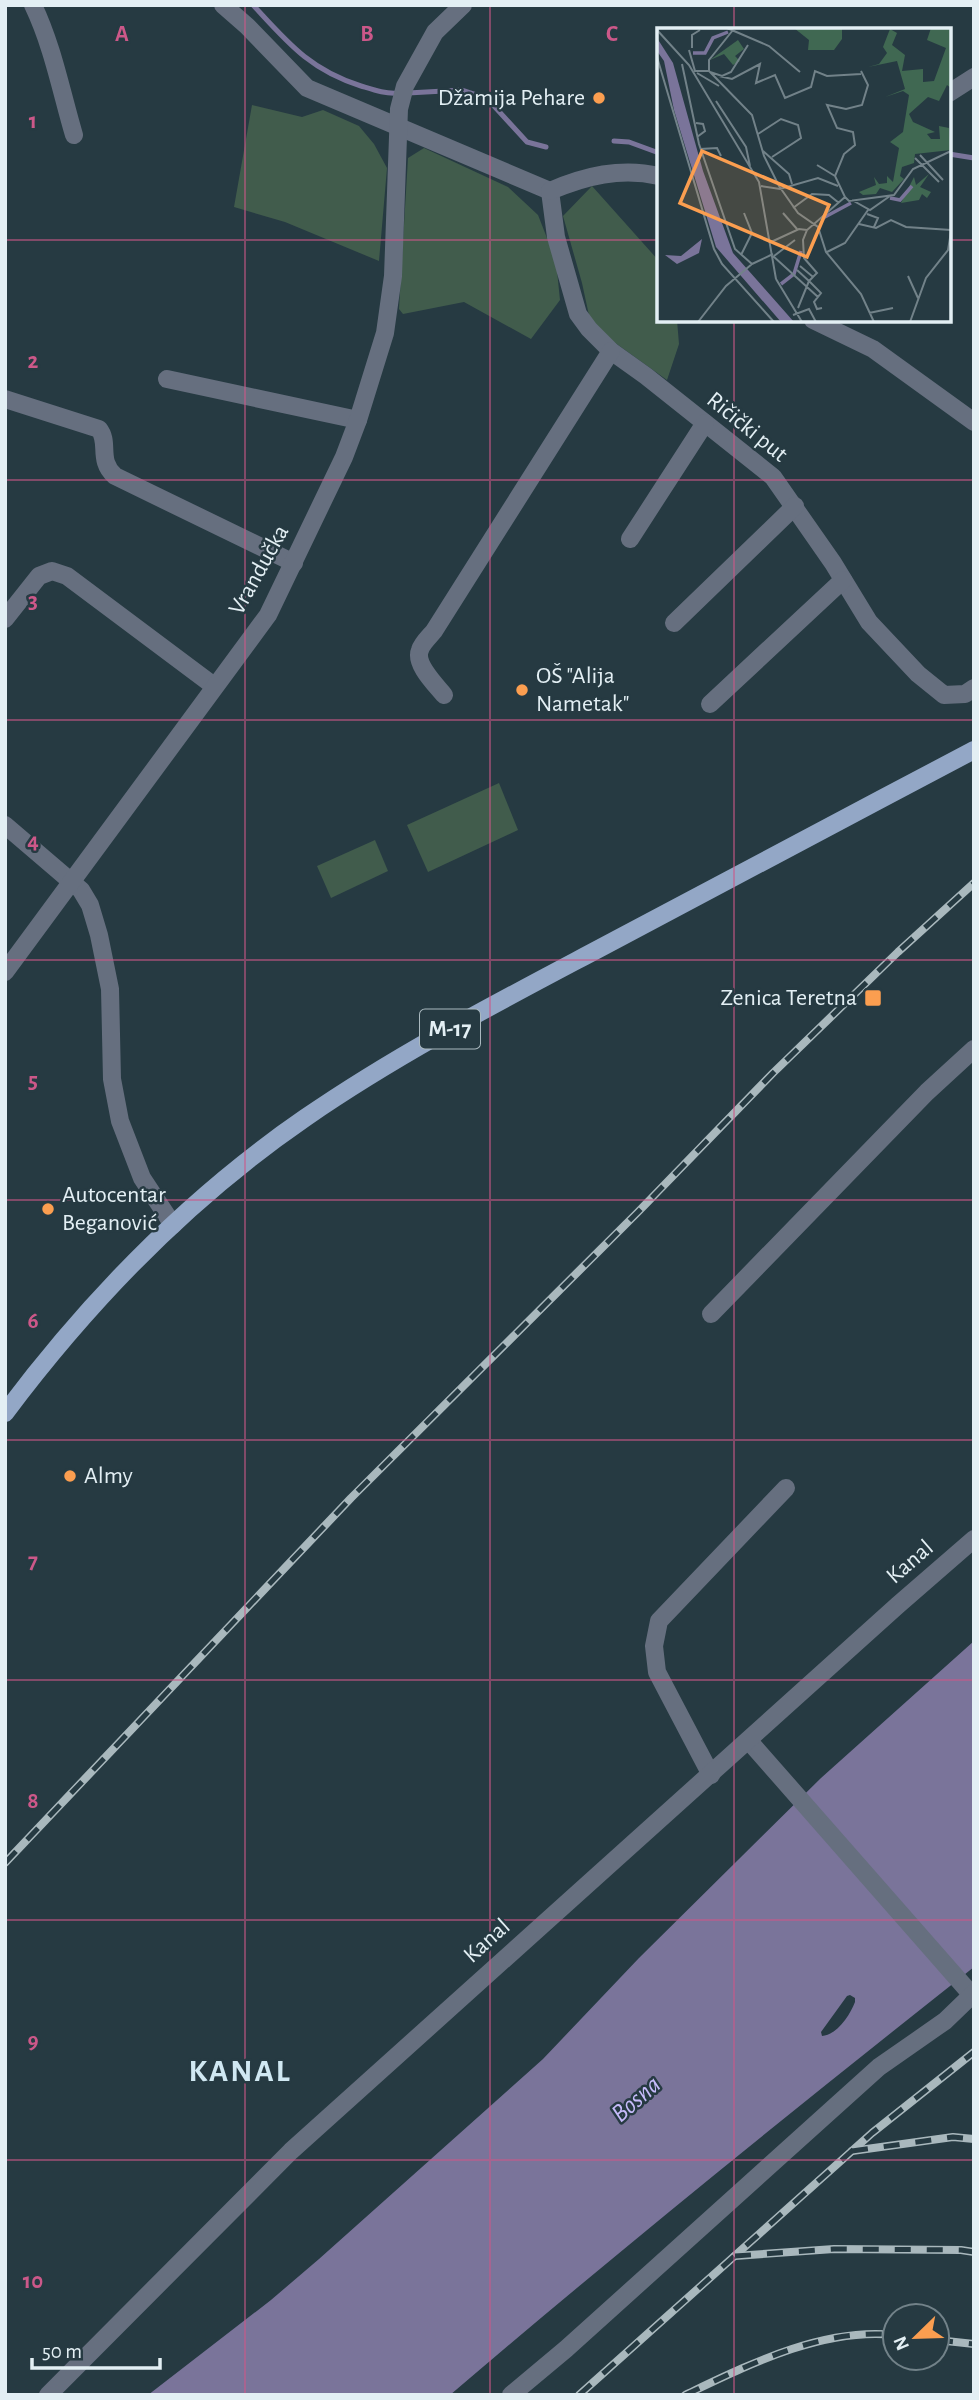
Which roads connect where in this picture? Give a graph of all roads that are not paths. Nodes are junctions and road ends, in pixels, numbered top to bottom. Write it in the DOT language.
graph roads {
  1 [pos="33,5"];
  2 [pos="223,5"];
  3 [pos="463,5"];
  4 [pos="974,77"];
  5 [pos="951,92"];
  6 [pos="400,127"];
  7 [pos="74,135"];
  8 [pos="657,176"];
  9 [pos="550,191"];
  10 [pos="817,322"];
  11 [pos="611,351"];
  12 [pos="167,379"];
  13 [pos="5,399"];
  14 [pos="358,420"];
  15 [pos="974,422"];
  16 [pos="705,423"];
  17 [pos="794,506"];
  18 [pos="630,539"];
  19 [pos="294,563"];
  20 [pos="843,580"];
  21 [pos="5,619"];
  22 [pos="674,623"];
  23 [pos="214,686"];
  24 [pos="974,688"];
  25 [pos="444,695"];
  26 [pos="710,704"];
  27 [pos="974,750"];
  28 [pos="5,825"];
  29 [pos="70,882"];
  30 [pos="5,972"];
  31 [pos="974,1049"];
  32 [pos="173,1225"];
  33 [pos="712,1314"];
  34 [pos="5,1413"];
  35 [pos="786,1488"];
  36 [pos="974,1539"];
  37 [pos="749,1741"];
  38 [pos="711,1775"];
  39 [pos="970,1991"];
  40 [pos="48,2395"];
  41 [pos="511,2395"];
  1 -- 7 [label="street"];
  2 -- 6 [label="street"];
  3 -- 6 [label="street, Vrandučka"];
  4 -- 5 [label="street"];
  6 -- 9 [label="street"];
  6 -- 14 [label="street, Vrandučka"];
  8 -- 9 [label="street"];
  9 -- 11 [label="street, Ričički put"];
  10 -- 15 [label="street"];
  11 -- 16 [label="street, Ričički put"];
  11 -- 25 [label="street"];
  12 -- 14 [label="street"];
  13 -- 19 [label="street"];
  14 -- 19 [label="street, Vrandučka"];
  16 -- 17 [label="street, Ričički put"];
  16 -- 18 [label="street"];
  17 -- 20 [label="street, Ričički put"];
  17 -- 22 [label="street"];
  19 -- 23 [label="street, Vrandučka"];
  20 -- 24 [label="street, Ričički put"];
  20 -- 26 [label="street"];
  21 -- 23 [label="street"];
  23 -- 29 [label="street, Vrandučka"];
  27 -- 32 [label="main road, M-17"];
  28 -- 29 [label="street"];
  29 -- 30 [label="street, Vrandučka"];
  29 -- 32 [label="street"];
  31 -- 33 [label="street"];
  32 -- 34 [label="main road, M-17"];
  35 -- 38 [label="street"];
  36 -- 37 [label="street, Kanal"];
  37 -- 38 [label="street, Kanal"];
  37 -- 39 [label="street"];
  38 -- 40 [label="street, Kanal"];
  39 -- 41 [label="street"];
}
